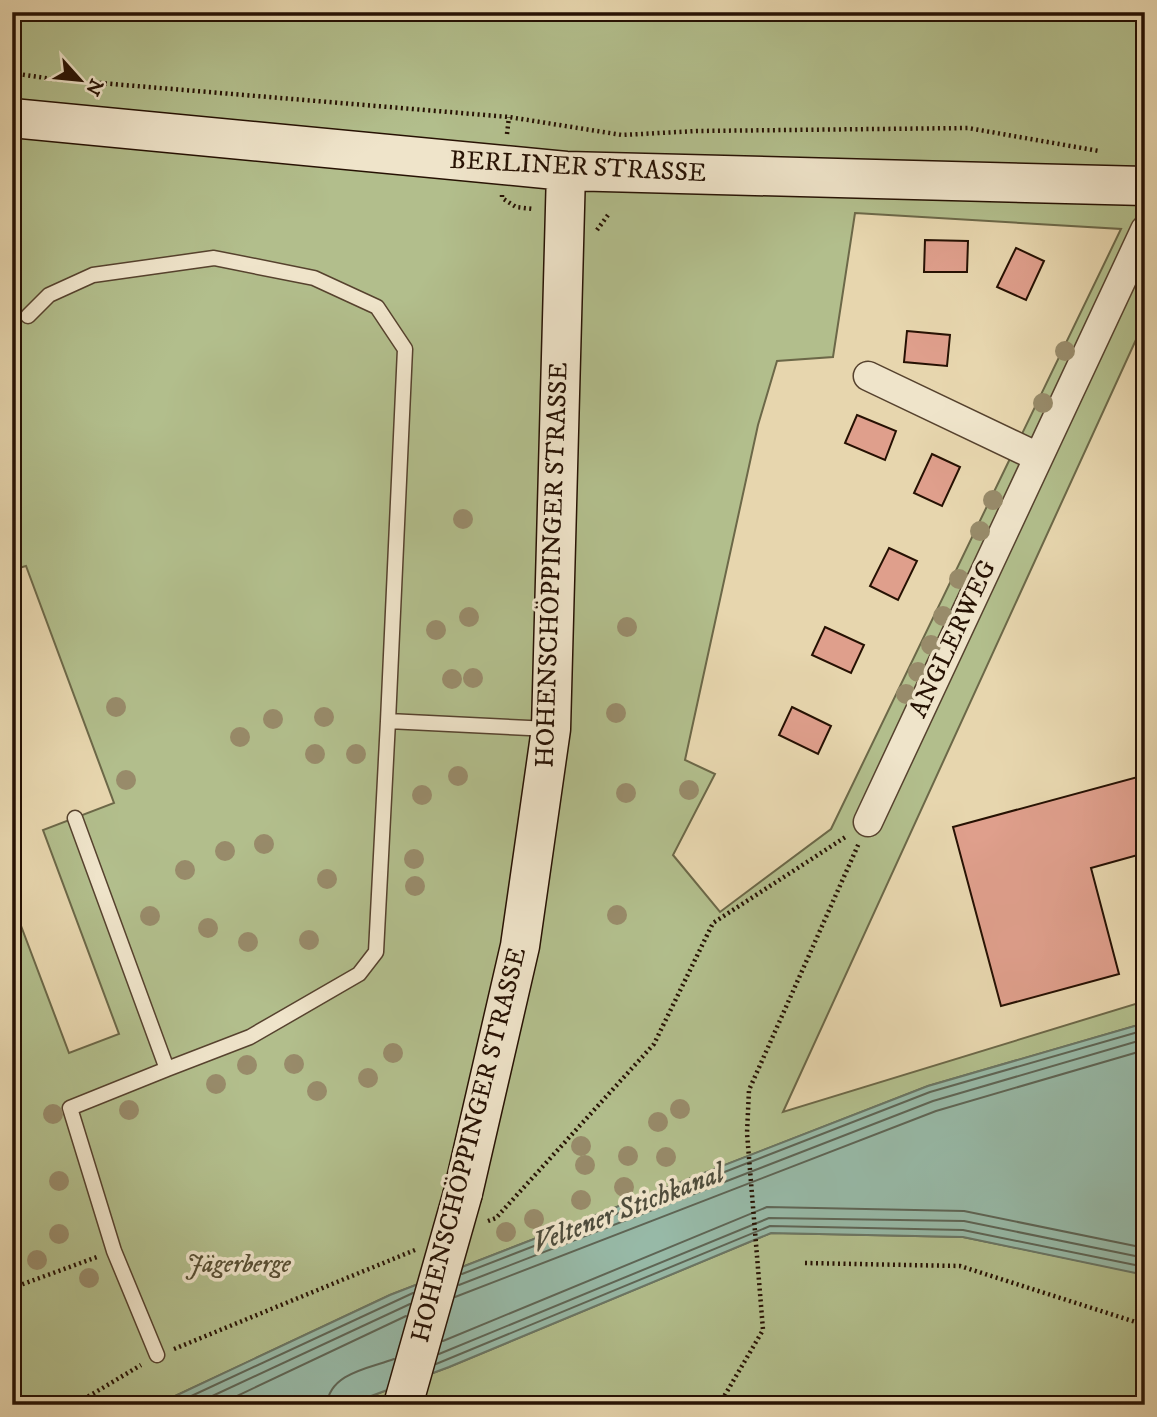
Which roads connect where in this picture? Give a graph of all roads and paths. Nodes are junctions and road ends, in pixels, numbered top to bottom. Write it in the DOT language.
graph roads {
  1 [pos="12,73"];
  2 [pos="12,118"];
  3 [pos="1104,152"];
  4 [pos="566,171"];
  5 [pos="1145,186"];
  6 [pos="1145,230"];
  7 [pos="28,316"];
  8 [pos="867,376"];
  9 [pos="1038,457"];
  10 [pos="388,721"];
  11 [pos="551,729"];
  12 [pos="75,818"];
  13 [pos="868,822"];
  14 [pos="167,1069"];
  15 [pos="114,1251"];
  16 [pos="804,1263"];
  17 [pos="12,1288"];
  18 [pos="1145,1325"];
  19 [pos="157,1355"];
  20 [pos="402,1405"];
  21 [pos="719,1405"];
  1 -- 3 [label="path"];
  2 -- 4 [label="main road, BERLINER STRASSE"];
  4 -- 5 [label="main road, BERLINER STRASSE"];
  4 -- 11 [label="main road, HOHENSCHÖPPINGER STRASSE"];
  6 -- 9 [label="street, ANGLERWEG"];
  7 -- 10 [label="lane"];
  8 -- 9 [label="street"];
  9 -- 13 [label="street, ANGLERWEG"];
  10 -- 11 [label="lane"];
  10 -- 14 [label="lane"];
  11 -- 20 [label="main road, HOHENSCHÖPPINGER STRASSE, bridge"];
  12 -- 14 [label="lane"];
  13 -- 21 [label="path"];
  14 -- 15 [label="lane"];
  15 -- 17 [label="path"];
  15 -- 19 [label="lane"];
  16 -- 18 [label="path"];
}
